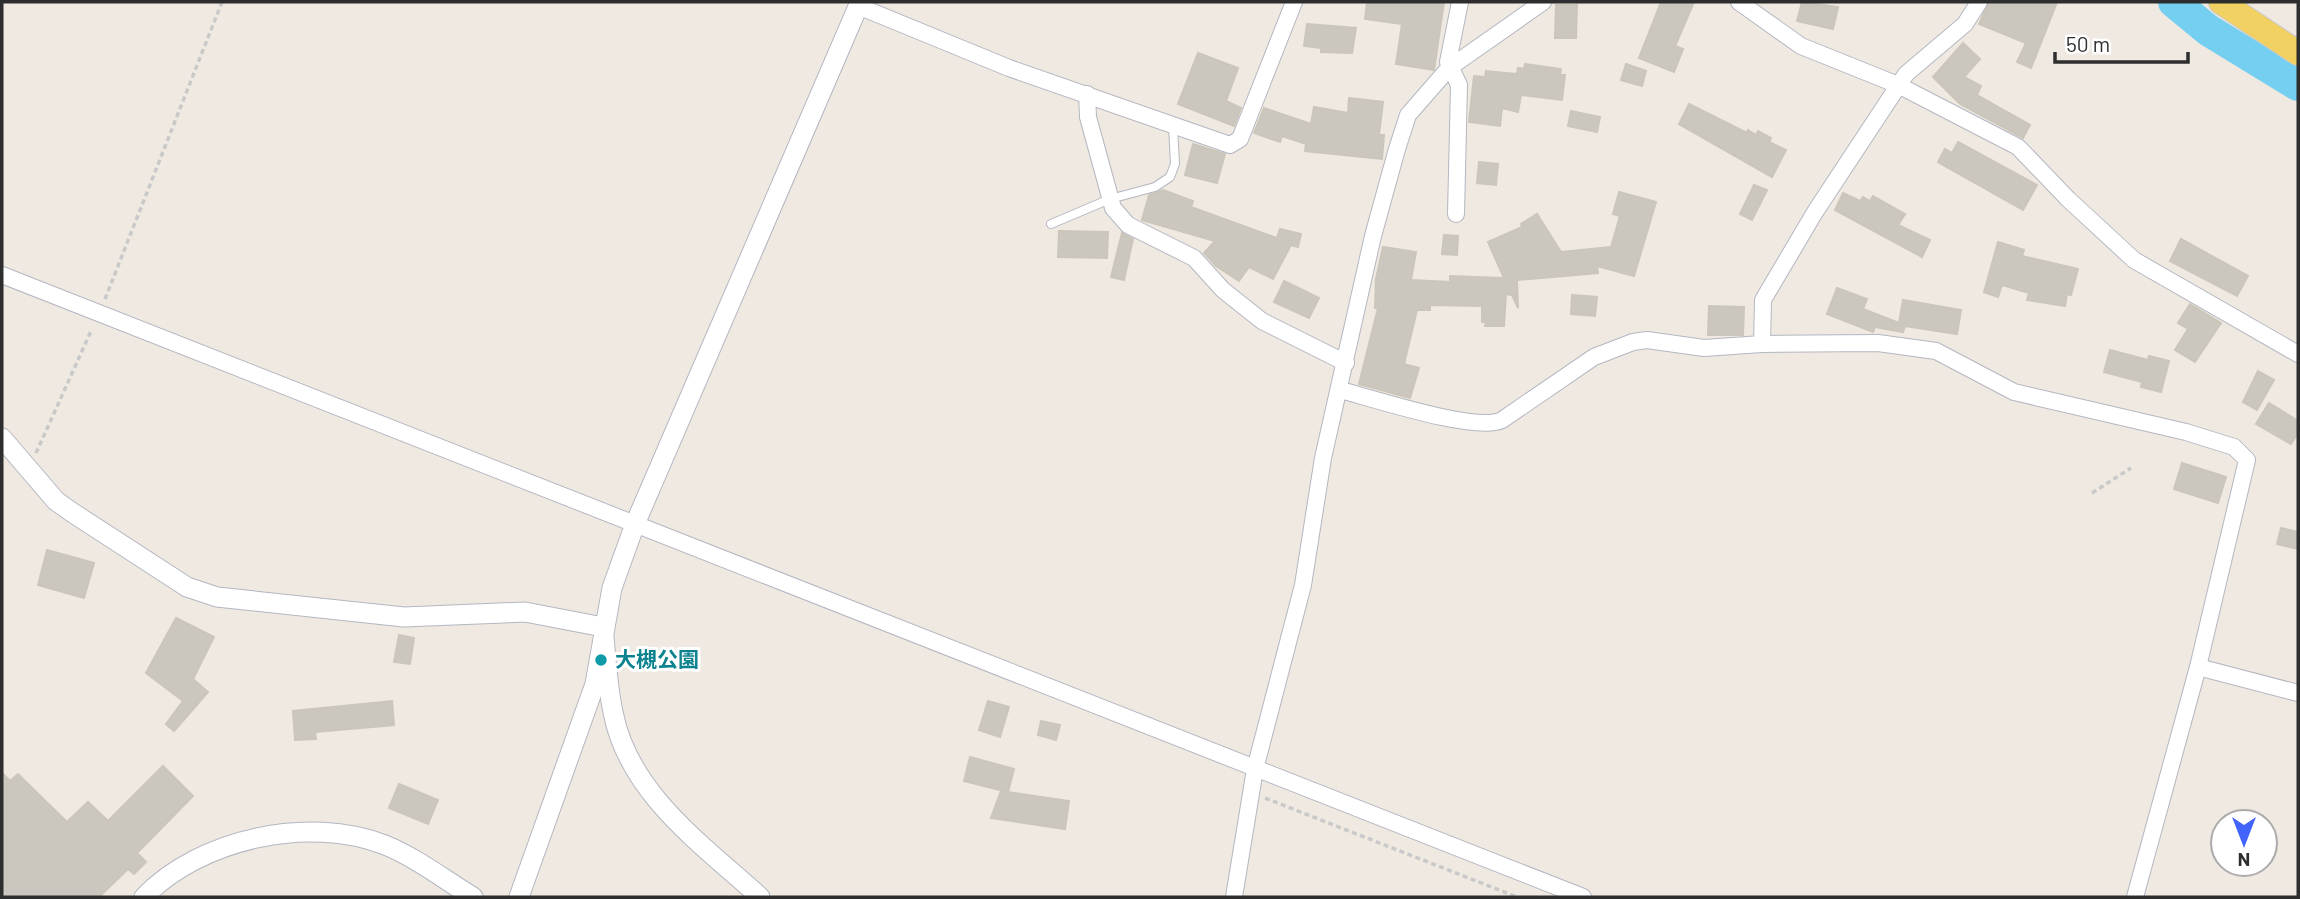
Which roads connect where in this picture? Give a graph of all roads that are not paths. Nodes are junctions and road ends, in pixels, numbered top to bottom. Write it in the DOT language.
graph roads {
  1 [pos="1294,2"];
  2 [pos="1460,2"];
  3 [pos="1543,2"];
  4 [pos="1739,2"];
  5 [pos="1979,2"];
  6 [pos="2221,2"];
  7 [pos="859,4"];
  8 [pos="2298,53"];
  9 [pos="1449,68"];
  10 [pos="1898,85"];
  11 [pos="1087,94"];
  12 [pos="1173,126"];
  13 [pos="1110,199"];
  14 [pos="1456,214"];
  15 [pos="1051,225"];
  16 [pos="2,275"];
  17 [pos="1762,344"];
  18 [pos="2298,354"];
  19 [pos="1346,363"];
  20 [pos="1340,390"];
  21 [pos="2,438"];
  22 [pos="635,524"];
  23 [pos="603,627"];
  24 [pos="2198,667"];
  25 [pos="2298,693"];
  26 [pos="1255,769"];
  27 [pos="144,897"];
  28 [pos="473,897"];
  29 [pos="519,897"];
  30 [pos="760,897"];
  31 [pos="1234,897"];
  32 [pos="1583,897"];
  33 [pos="2135,897"];
  1 -- 12 [label="street"];
  2 -- 9 [label="street"];
  3 -- 9 [label="street"];
  4 -- 10 [label="street"];
  5 -- 10 [label="street"];
  6 -- 8 [label="main road"];
  7 -- 11 [label="street"];
  7 -- 22 [label="street"];
  9 -- 14 [label="street"];
  9 -- 19 [label="street"];
  10 -- 17 [label="street"];
  10 -- 18 [label="street"];
  11 -- 12 [label="street"];
  11 -- 13 [label="street"];
  12 -- 13 [label="lane"];
  13 -- 15 [label="lane"];
  13 -- 19 [label="street"];
  16 -- 22 [label="street"];
  17 -- 20 [label="street"];
  17 -- 24 [label="street"];
  19 -- 20 [label="street"];
  20 -- 26 [label="street"];
  21 -- 23 [label="street"];
  22 -- 23 [label="street"];
  22 -- 26 [label="street"];
  23 -- 29 [label="street"];
  23 -- 30 [label="street"];
  24 -- 25 [label="street"];
  24 -- 33 [label="street"];
  26 -- 31 [label="street"];
  26 -- 32 [label="street"];
  27 -- 28 [label="street"];
}
